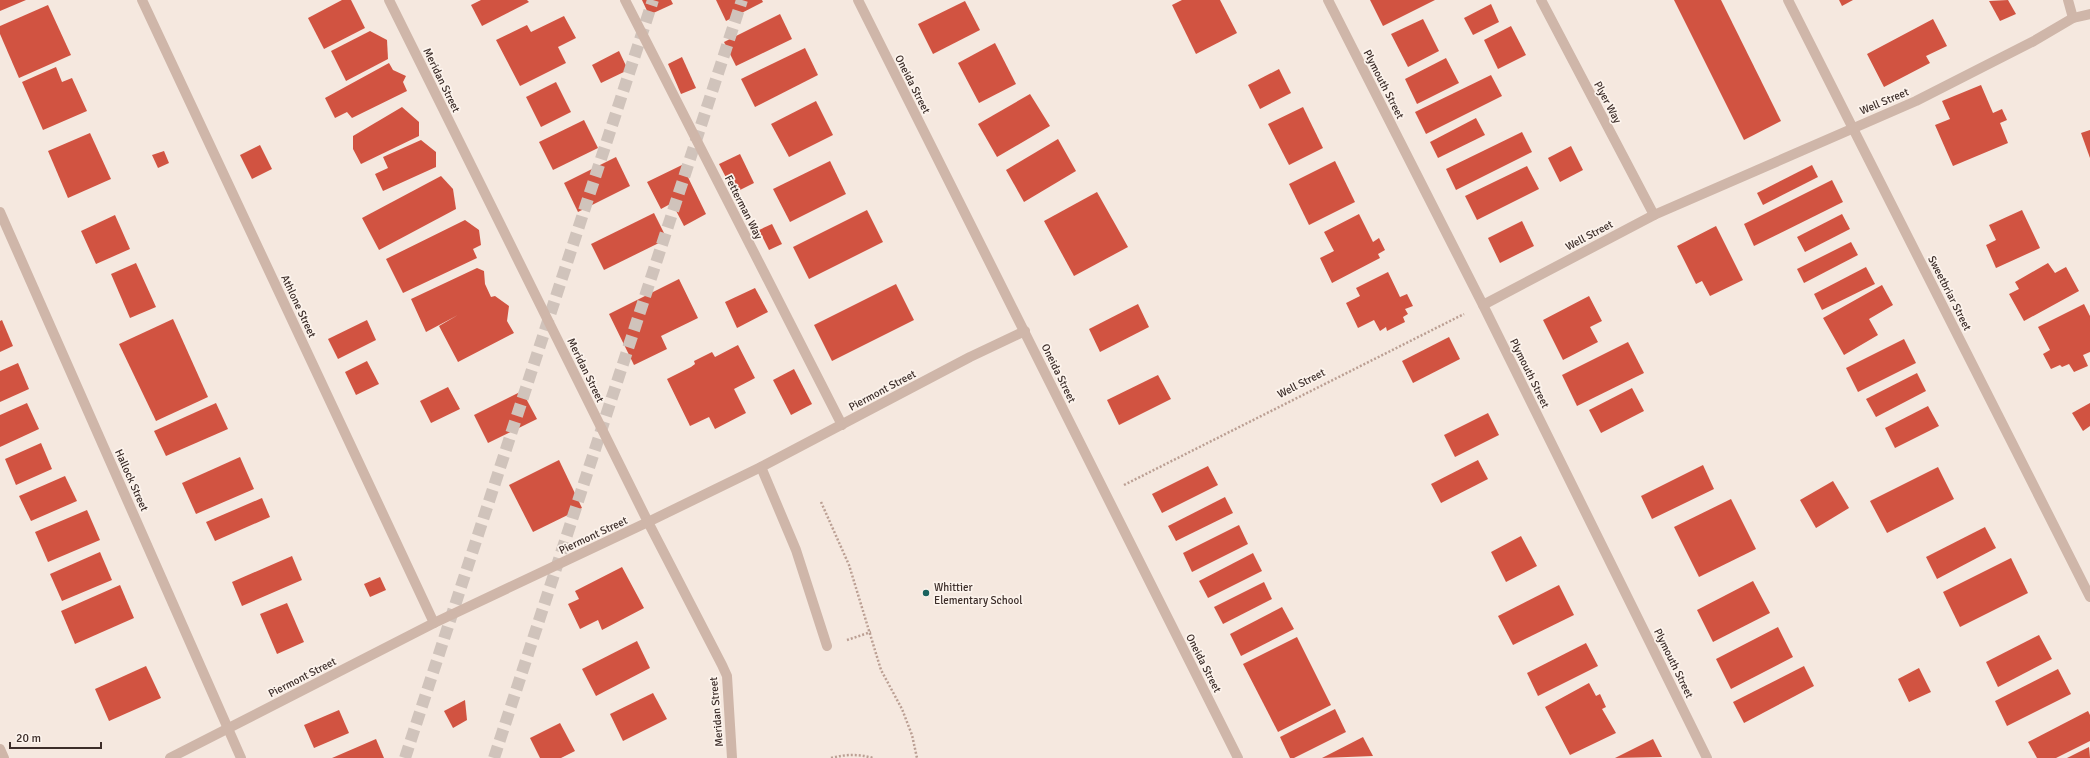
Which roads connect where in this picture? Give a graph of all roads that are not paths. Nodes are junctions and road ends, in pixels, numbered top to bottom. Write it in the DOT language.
graph roads {
  1 [pos="142,0"];
  2 [pos="389,0"];
  3 [pos="625,0"];
  4 [pos="858,0"];
  5 [pos="1328,0"];
  6 [pos="1541,0"];
  7 [pos="1788,0"];
  8 [pos="2068,0"];
  9 [pos="2090,14"];
  10 [pos="2073,18"];
  11 [pos="1853,127"];
  12 [pos="0,212"];
  13 [pos="1654,214"];
  14 [pos="1483,305"];
  15 [pos="1025,331"];
  16 [pos="842,425"];
  17 [pos="761,466"];
  18 [pos="648,522"];
  19 [pos="2090,597"];
  20 [pos="434,623"];
  21 [pos="828,646"];
  22 [pos="228,728"];
  23 [pos="0,749"];
  24 [pos="4,758"];
  25 [pos="170,758"];
  26 [pos="241,758"];
  27 [pos="732,758"];
  28 [pos="1238,758"];
  29 [pos="1707,758"];
  1 -- 20 [label="street, Athlone Street"];
  2 -- 18 [label="street, Meridan Street"];
  3 -- 16 [label="street, Fetterman Way"];
  4 -- 15 [label="street, Oneida Street"];
  5 -- 14 [label="street, Plymouth Street"];
  6 -- 13 [label="street, Plyer Way"];
  7 -- 11 [label="street, Sweetbriar Street"];
  8 -- 10 [label="street"];
  9 -- 10 [label="street, Well Street"];
  10 -- 11 [label="street, Well Street"];
  11 -- 13 [label="street, Well Street"];
  11 -- 19 [label="street, Sweetbriar Street"];
  12 -- 22 [label="street, Hallock Street"];
  13 -- 14 [label="street, Well Street"];
  14 -- 29 [label="street, Plymouth Street"];
  15 -- 16 [label="street, Piermont Street"];
  15 -- 28 [label="street, Oneida Street"];
  16 -- 17 [label="street, Piermont Street"];
  17 -- 18 [label="street, Piermont Street"];
  17 -- 21 [label="street"];
  18 -- 20 [label="street, Piermont Street"];
  18 -- 27 [label="street, Meridan Street"];
  20 -- 22 [label="street, Piermont Street"];
  22 -- 25 [label="street, Piermont Street"];
  22 -- 26 [label="street, Hallock Street"];
  23 -- 24 [label="street"];
}
